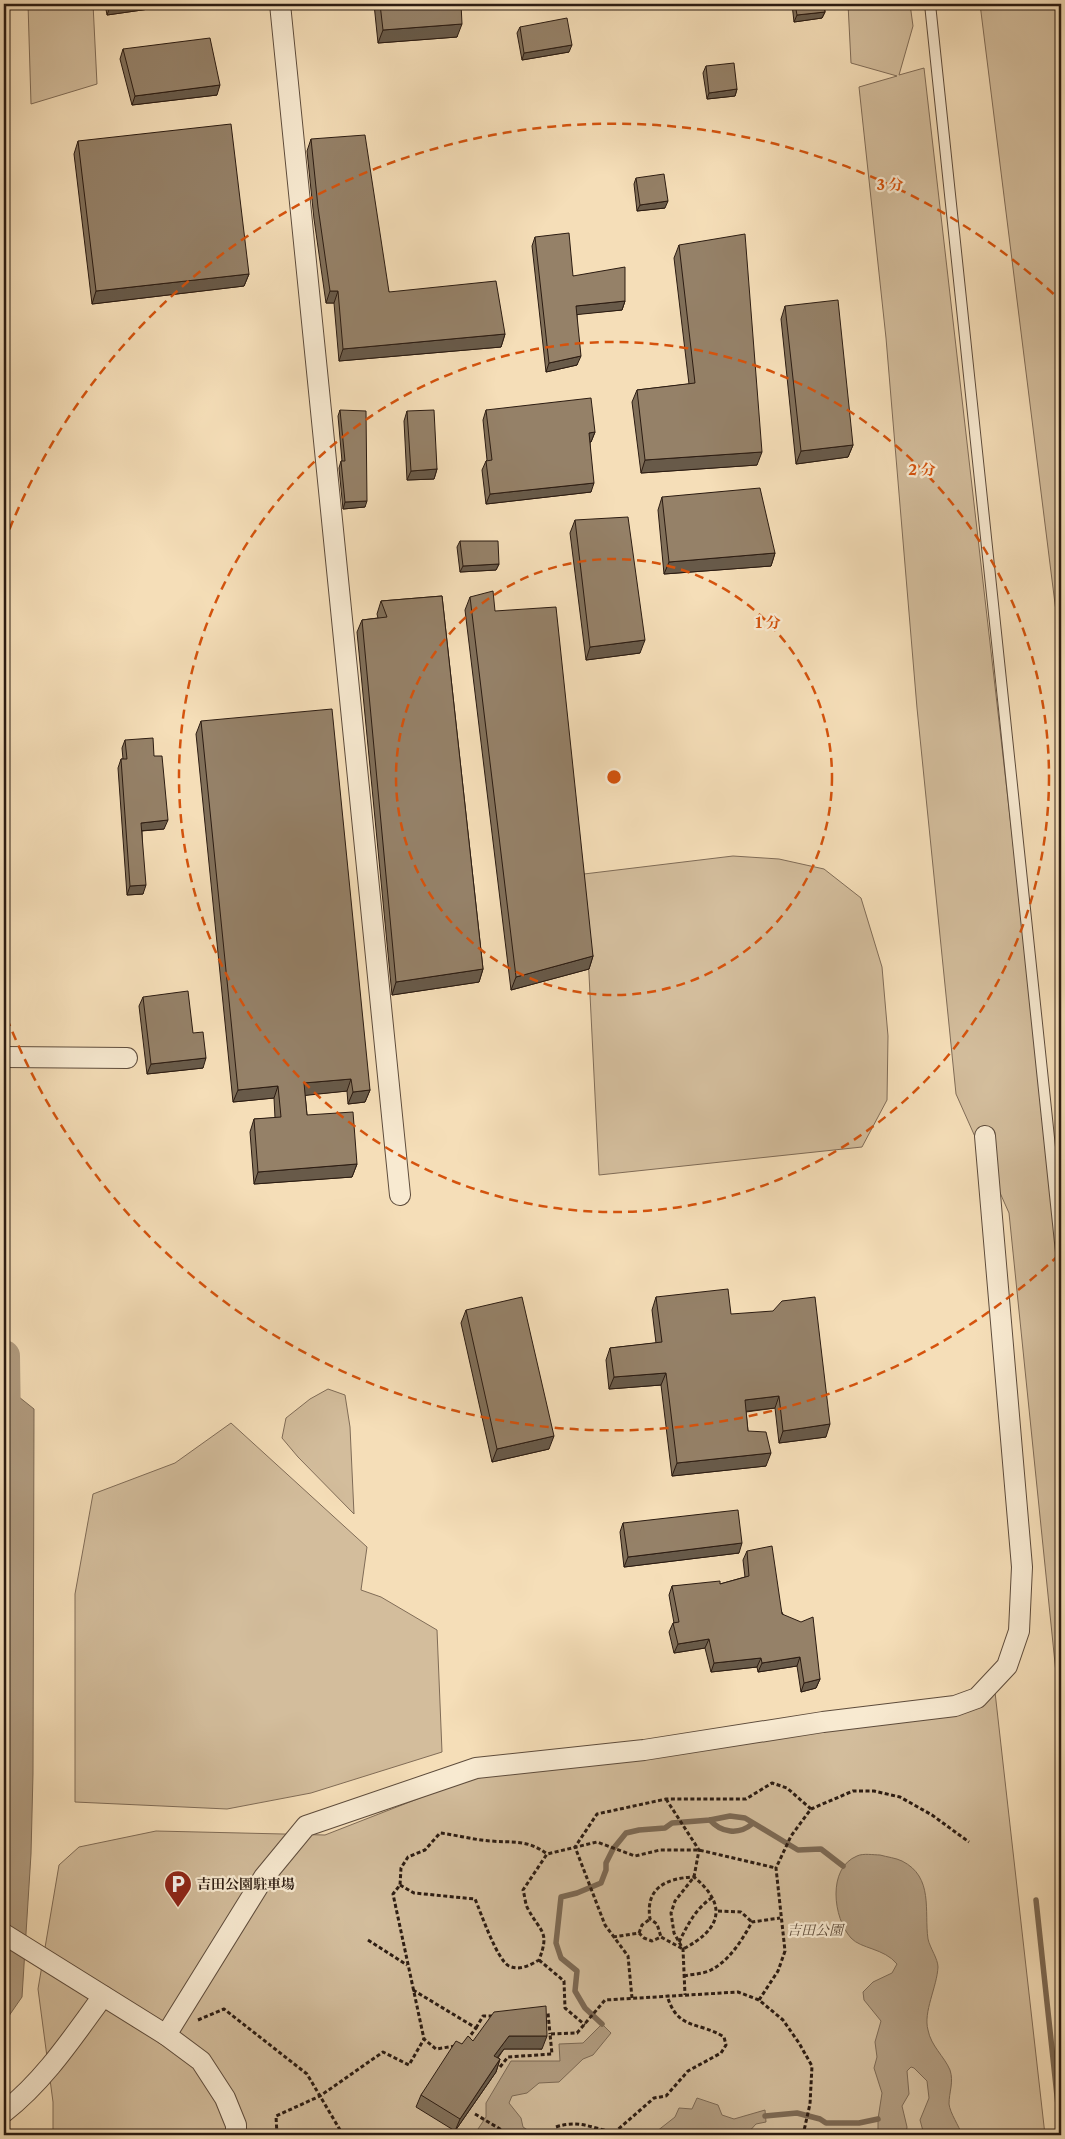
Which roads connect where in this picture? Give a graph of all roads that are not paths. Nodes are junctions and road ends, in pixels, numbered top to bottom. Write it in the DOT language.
graph roads {
  1 [pos="280,4"];
  2 [pos="930,4"];
  3 [pos="4,1057"];
  4 [pos="127,1058"];
  5 [pos="985,1136"];
  6 [pos="400,1195"];
  7 [pos="1061,1252"];
  8 [pos="4,1934"];
  9 [pos="103,1996"];
  10 [pos="166,2035"];
  11 [pos="4,2112"];
  12 [pos="236,2135"];
  1 -- 6 [label="street"];
  2 -- 7 [label="lane"];
  3 -- 4 [label="street"];
  5 -- 10 [label="street"];
  8 -- 9 [label="street"];
  9 -- 10 [label="street"];
  9 -- 11 [label="street"];
  10 -- 12 [label="street"];
}
